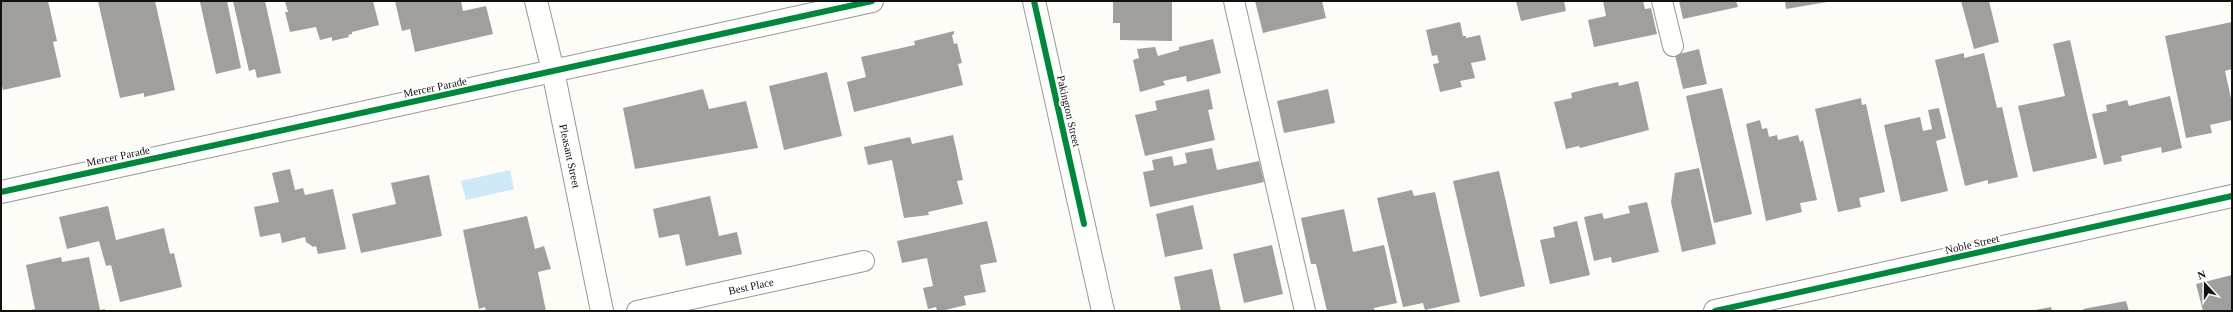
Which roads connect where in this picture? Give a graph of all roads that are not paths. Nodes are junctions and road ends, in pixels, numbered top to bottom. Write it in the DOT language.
graph roads {
  1 [pos="536,1"];
  2 [pos="872,1"];
  3 [pos="1034,1"];
  4 [pos="1234,1"];
  5 [pos="1662,1"];
  6 [pos="1673,46"];
  7 [pos="553,71"];
  8 [pos="1,192"];
  9 [pos="2232,196"];
  10 [pos="864,261"];
  11 [pos="602,311"];
  12 [pos="637,311"];
  13 [pos="1103,311"];
  14 [pos="1305,311"];
  15 [pos="1716,311"];
  1 -- 7 [label="street, Pleasant Street"];
  2 -- 7 [label="street, Mercer Parade"];
  3 -- 13 [label="street, Pakington Street"];
  4 -- 14 [label="lane"];
  5 -- 6 [label="lane"];
  7 -- 8 [label="street, Mercer Parade"];
  7 -- 11 [label="street, Pleasant Street"];
  9 -- 15 [label="street, Noble Street"];
  10 -- 12 [label="lane, Best Place"];
}
